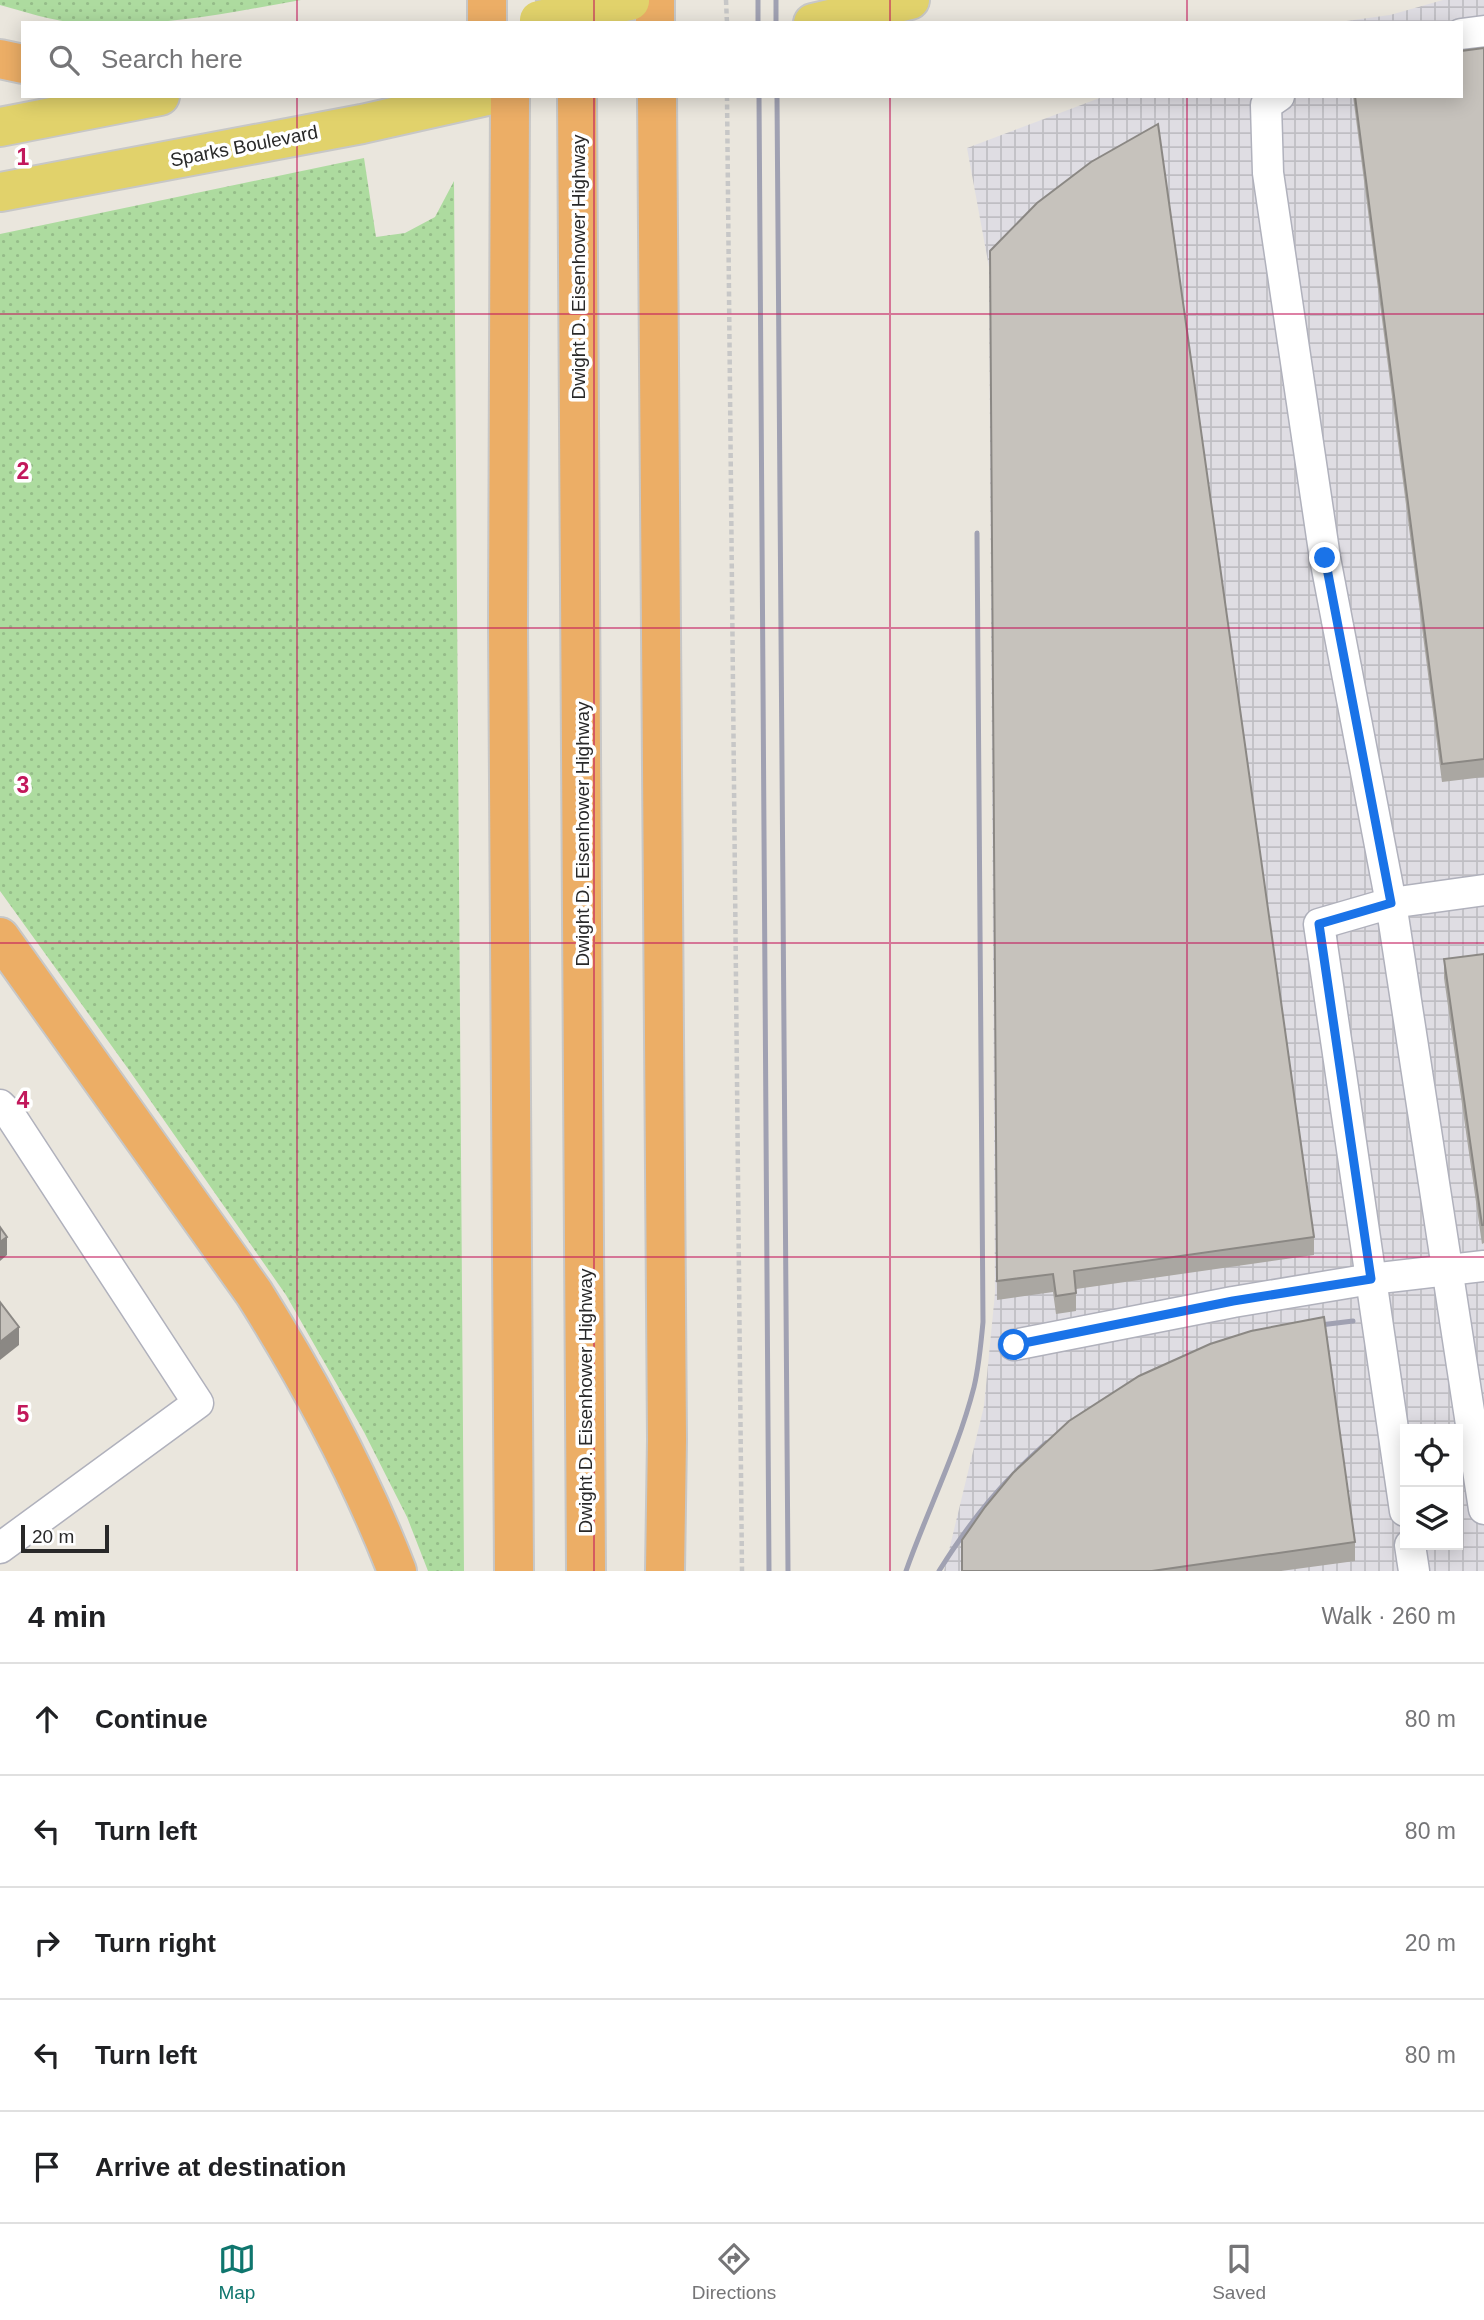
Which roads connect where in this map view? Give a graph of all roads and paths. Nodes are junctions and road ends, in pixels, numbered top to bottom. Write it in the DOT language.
graph roads {
  1 [pos="487,0"];
  2 [pos="510,0"];
  3 [pos="576,0"];
  4 [pos="633,0"];
  5 [pos="655,0"];
  6 [pos="726,0"];
  7 [pos="911,0"];
  8 [pos="487,21"];
  9 [pos="510,21"];
  10 [pos="536,21"];
  11 [pos="576,21"];
  12 [pos="655,21"];
  13 [pos="727,21"];
  14 [pos="822,21"];
  15 [pos="1484,31"];
  16 [pos="1463,34"];
  17 [pos="0,59"];
  18 [pos="21,64"];
  19 [pos="150,98"];
  20 [pos="479,98"];
  21 [pos="488,98"];
  22 [pos="510,98"];
  23 [pos="577,98"];
  24 [pos="657,98"];
  25 [pos="727,98"];
  26 [pos="1276,98"];
  27 [pos="0,127"];
  28 [pos="0,192"];
  29 [pos="508,624"];
  30 [pos="1484,890"];
  31 [pos="1391,903"];
  32 [pos="0,937"];
  33 [pos="0,1105"];
  34 [pos="1484,1266"];
  35 [pos="1448,1271"];
  36 [pos="1371,1279"];
  37 [pos="1014,1345"];
  38 [pos="1401,1487"];
  39 [pos="1484,1509"];
  40 [pos="0,1548"];
  41 [pos="1411,1550"];
  42 [pos="397,1571"];
  43 [pos="514,1571"];
  44 [pos="586,1571"];
  45 [pos="665,1571"];
  46 [pos="742,1571"];
  47 [pos="1414,1571"];
  1 -- 8 [label="highway"];
  2 -- 9 [label="highway"];
  3 -- 11 [label="highway"];
  4 -- 10 [label="main road, bridge"];
  5 -- 12 [label="highway"];
  6 -- 13 [label="path"];
  7 -- 14 [label="main road"];
  15 -- 16 [label="lane"];
  17 -- 18 [label="highway"];
  19 -- 27 [label="main road"];
  20 -- 28 [label="main road, Sparks Boulevard"];
  21 -- 29 [label="highway"];
  22 -- 29 [label="highway"];
  23 -- 44 [label="highway, Dwight D. Eisenhower Highway"];
  24 -- 45 [label="highway"];
  25 -- 46 [label="path"];
  26 -- 31 [label="lane"];
  29 -- 43 [label="highway"];
  30 -- 31 [label="lane"];
  31 -- 35 [label="lane"];
  31 -- 36 [label="lane"];
  32 -- 42 [label="highway"];
  33 -- 40 [label="lane"];
  34 -- 35 [label="lane"];
  35 -- 36 [label="lane"];
  35 -- 39 [label="lane"];
  36 -- 37 [label="lane"];
  36 -- 38 [label="lane"];
  41 -- 47 [label="lane"];
}
